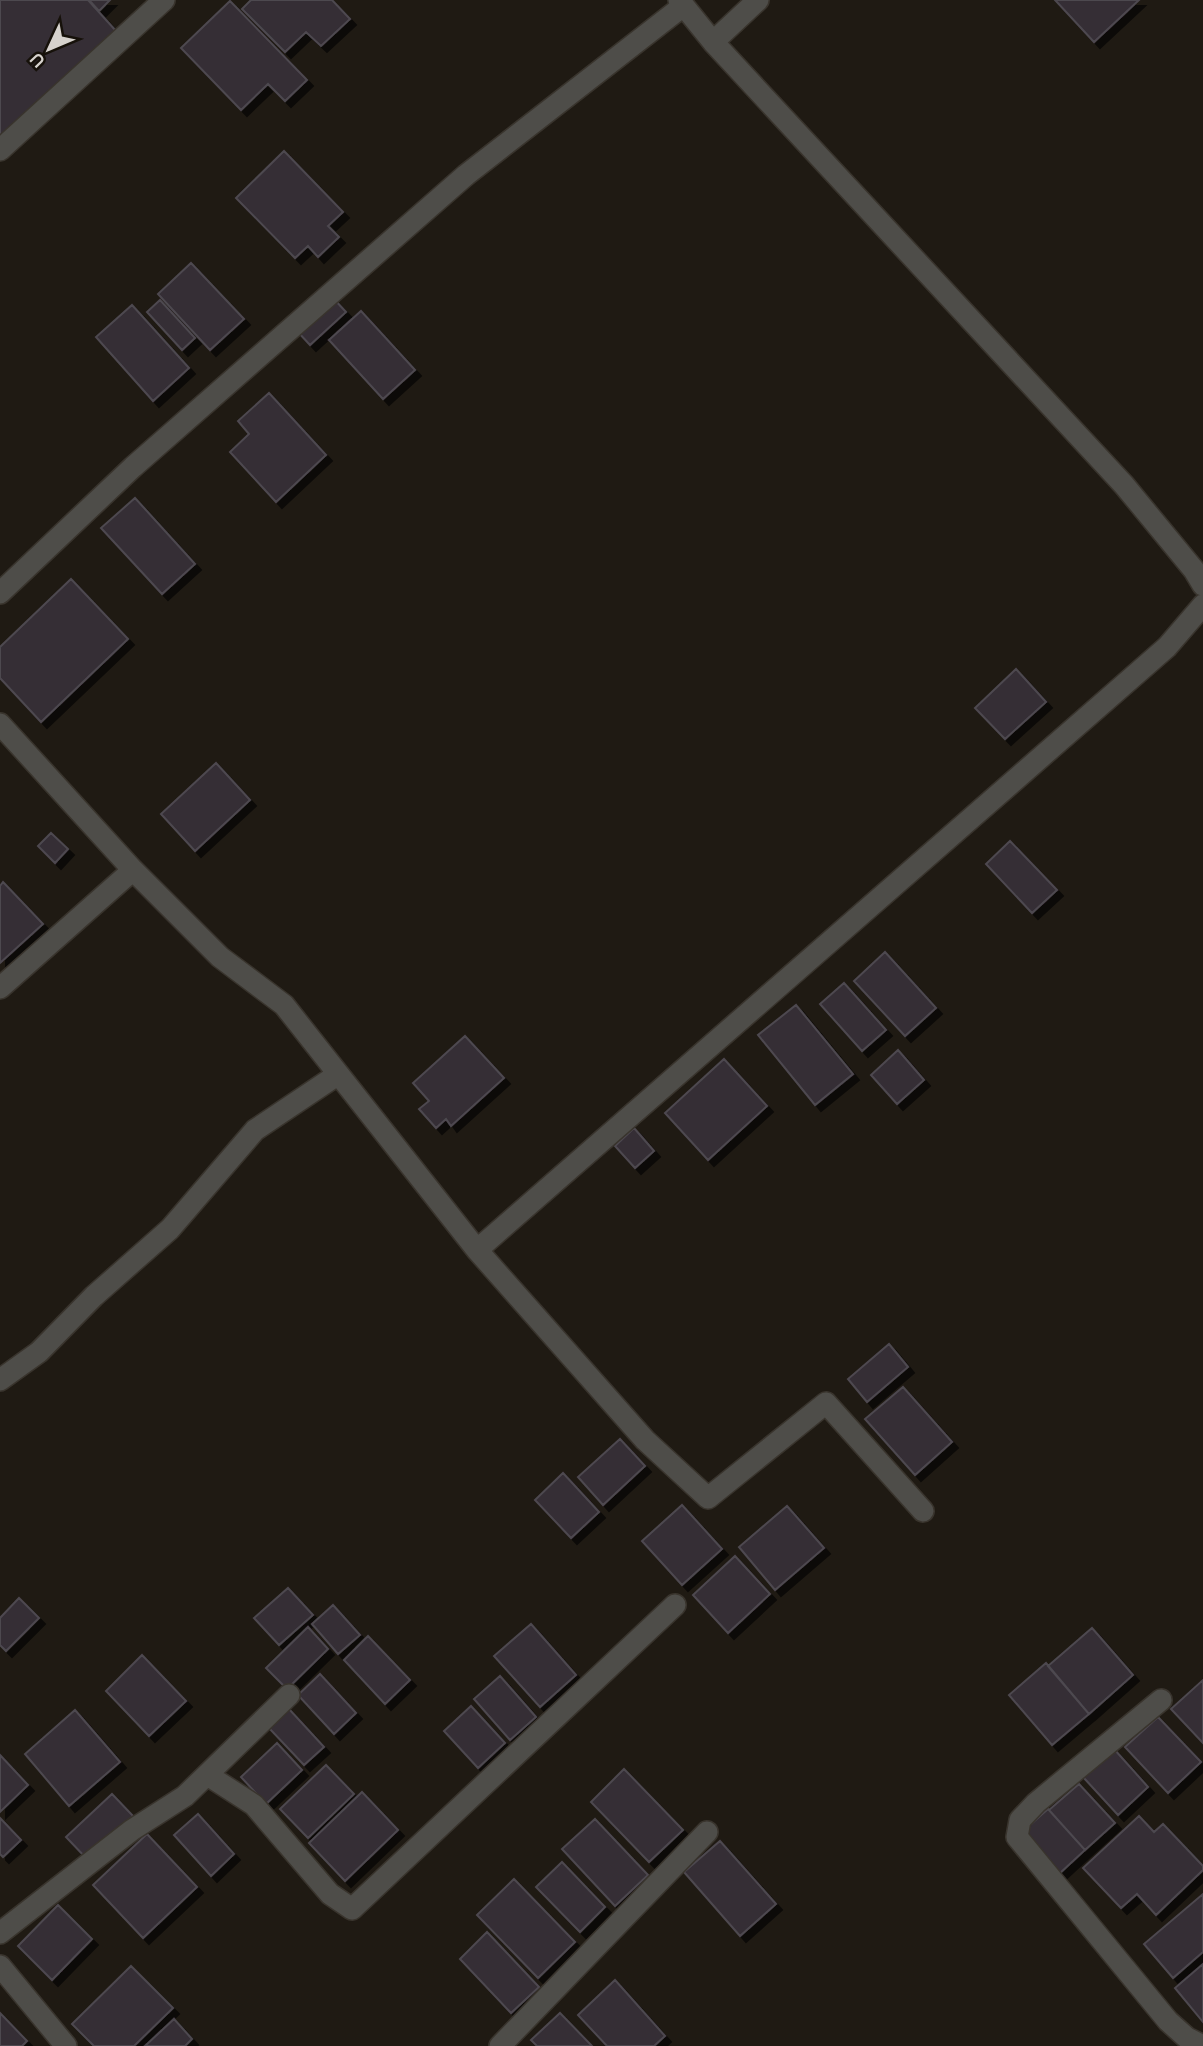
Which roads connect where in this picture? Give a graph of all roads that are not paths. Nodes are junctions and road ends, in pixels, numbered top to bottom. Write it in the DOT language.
graph roads {
  1 [pos="164,0"];
  2 [pos="758,0"];
  3 [pos="681,3"];
  4 [pos="713,42"];
  5 [pos="0,150"];
  6 [pos="1203,585"];
  7 [pos="0,593"];
  8 [pos="1203,605"];
  9 [pos="0,724"];
  10 [pos="133,870"];
  11 [pos="0,988"];
  12 [pos="337,1075"];
  13 [pos="477,1250"];
  14 [pos="0,1380"];
  15 [pos="923,1511"];
  16 [pos="675,1605"];
  17 [pos="289,1695"];
  18 [pos="1161,1700"];
  19 [pos="209,1776"];
  20 [pos="707,1832"];
  21 [pos="0,1933"];
  22 [pos="0,1966"];
  23 [pos="66,2046"];
  24 [pos="500,2046"];
  25 [pos="1203,2046"];
  1 -- 5 [label="street"];
  2 -- 4 [label="street"];
  3 -- 4 [label="street"];
  3 -- 7 [label="street"];
  4 -- 6 [label="street"];
  8 -- 13 [label="street"];
  9 -- 10 [label="street"];
  10 -- 11 [label="street"];
  10 -- 12 [label="street"];
  12 -- 13 [label="street"];
  12 -- 14 [label="street"];
  13 -- 15 [label="street"];
  16 -- 19 [label="street"];
  17 -- 19 [label="street"];
  18 -- 25 [label="street"];
  19 -- 21 [label="street"];
  20 -- 24 [label="street"];
  22 -- 23 [label="street"];
}
